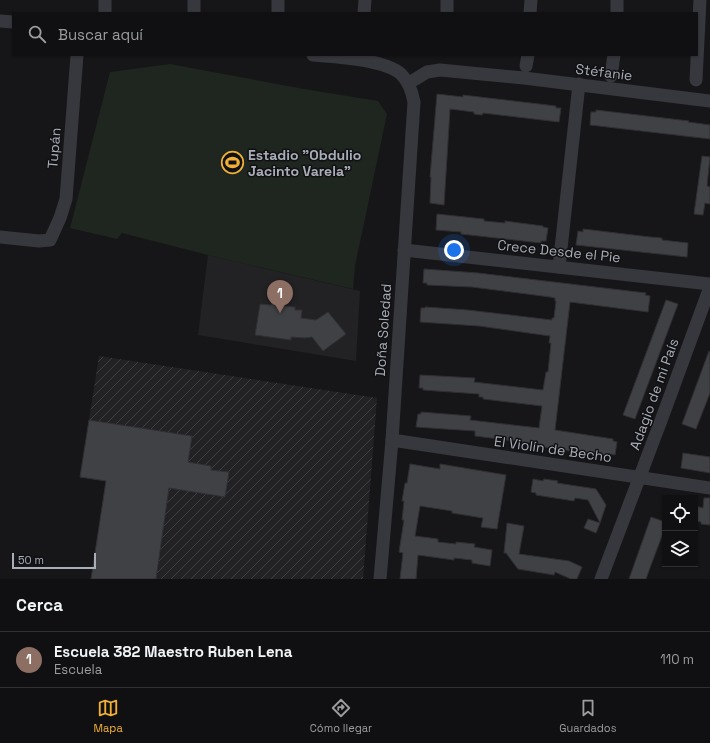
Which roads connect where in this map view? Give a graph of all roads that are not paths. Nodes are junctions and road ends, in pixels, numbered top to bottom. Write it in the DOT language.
graph roads {
  1 [pos="105,0"];
  2 [pos="194,0"];
  3 [pos="278,0"];
  4 [pos="365,0"];
  5 [pos="447,0"];
  6 [pos="531,0"];
  7 [pos="618,0"];
  8 [pos="700,0"];
  9 [pos="105,12"];
  10 [pos="194,12"];
  11 [pos="278,12"];
  12 [pos="364,12"];
  13 [pos="447,12"];
  14 [pos="530,12"];
  15 [pos="617,12"];
  16 [pos="0,21"];
  17 [pos="12,22"];
  18 [pos="698,40"];
  19 [pos="77,56"];
  20 [pos="322,56"];
  21 [pos="614,56"];
  22 [pos="697,56"];
  23 [pos="611,76"];
  24 [pos="696,80"];
  25 [pos="409,83"];
  26 [pos="579,84"];
  27 [pos="710,101"];
  28 [pos="0,237"];
  29 [pos="404,250"];
  30 [pos="559,267"];
  31 [pos="710,286"];
  32 [pos="392,440"];
  33 [pos="639,478"];
  34 [pos="710,488"];
  35 [pos="380,579"];
  36 [pos="601,579"];
  1 -- 9 [label="street"];
  2 -- 10 [label="street"];
  3 -- 11 [label="street"];
  4 -- 12 [label="street"];
  5 -- 13 [label="street"];
  6 -- 14 [label="street"];
  7 -- 15 [label="street"];
  8 -- 18 [label="street"];
  16 -- 17 [label="street"];
  19 -- 28 [label="street, Tupán"];
  20 -- 25 [label="street"];
  21 -- 23 [label="street"];
  22 -- 24 [label="street"];
  25 -- 26 [label="street, Stéfanie"];
  25 -- 29 [label="street, Doña Soledad"];
  26 -- 27 [label="street, Stéfanie"];
  26 -- 30 [label="street"];
  29 -- 30 [label="street, Crece Desde el Pie"];
  29 -- 32 [label="street, Doña Soledad"];
  30 -- 31 [label="street, Crece Desde el Pie"];
  31 -- 33 [label="street, Adagio de mi País"];
  32 -- 33 [label="street, El Violín de Becho"];
  32 -- 35 [label="street, Doña Soledad"];
  33 -- 34 [label="street, El Violín de Becho"];
  33 -- 36 [label="street, Adagio de mi País"];
}
